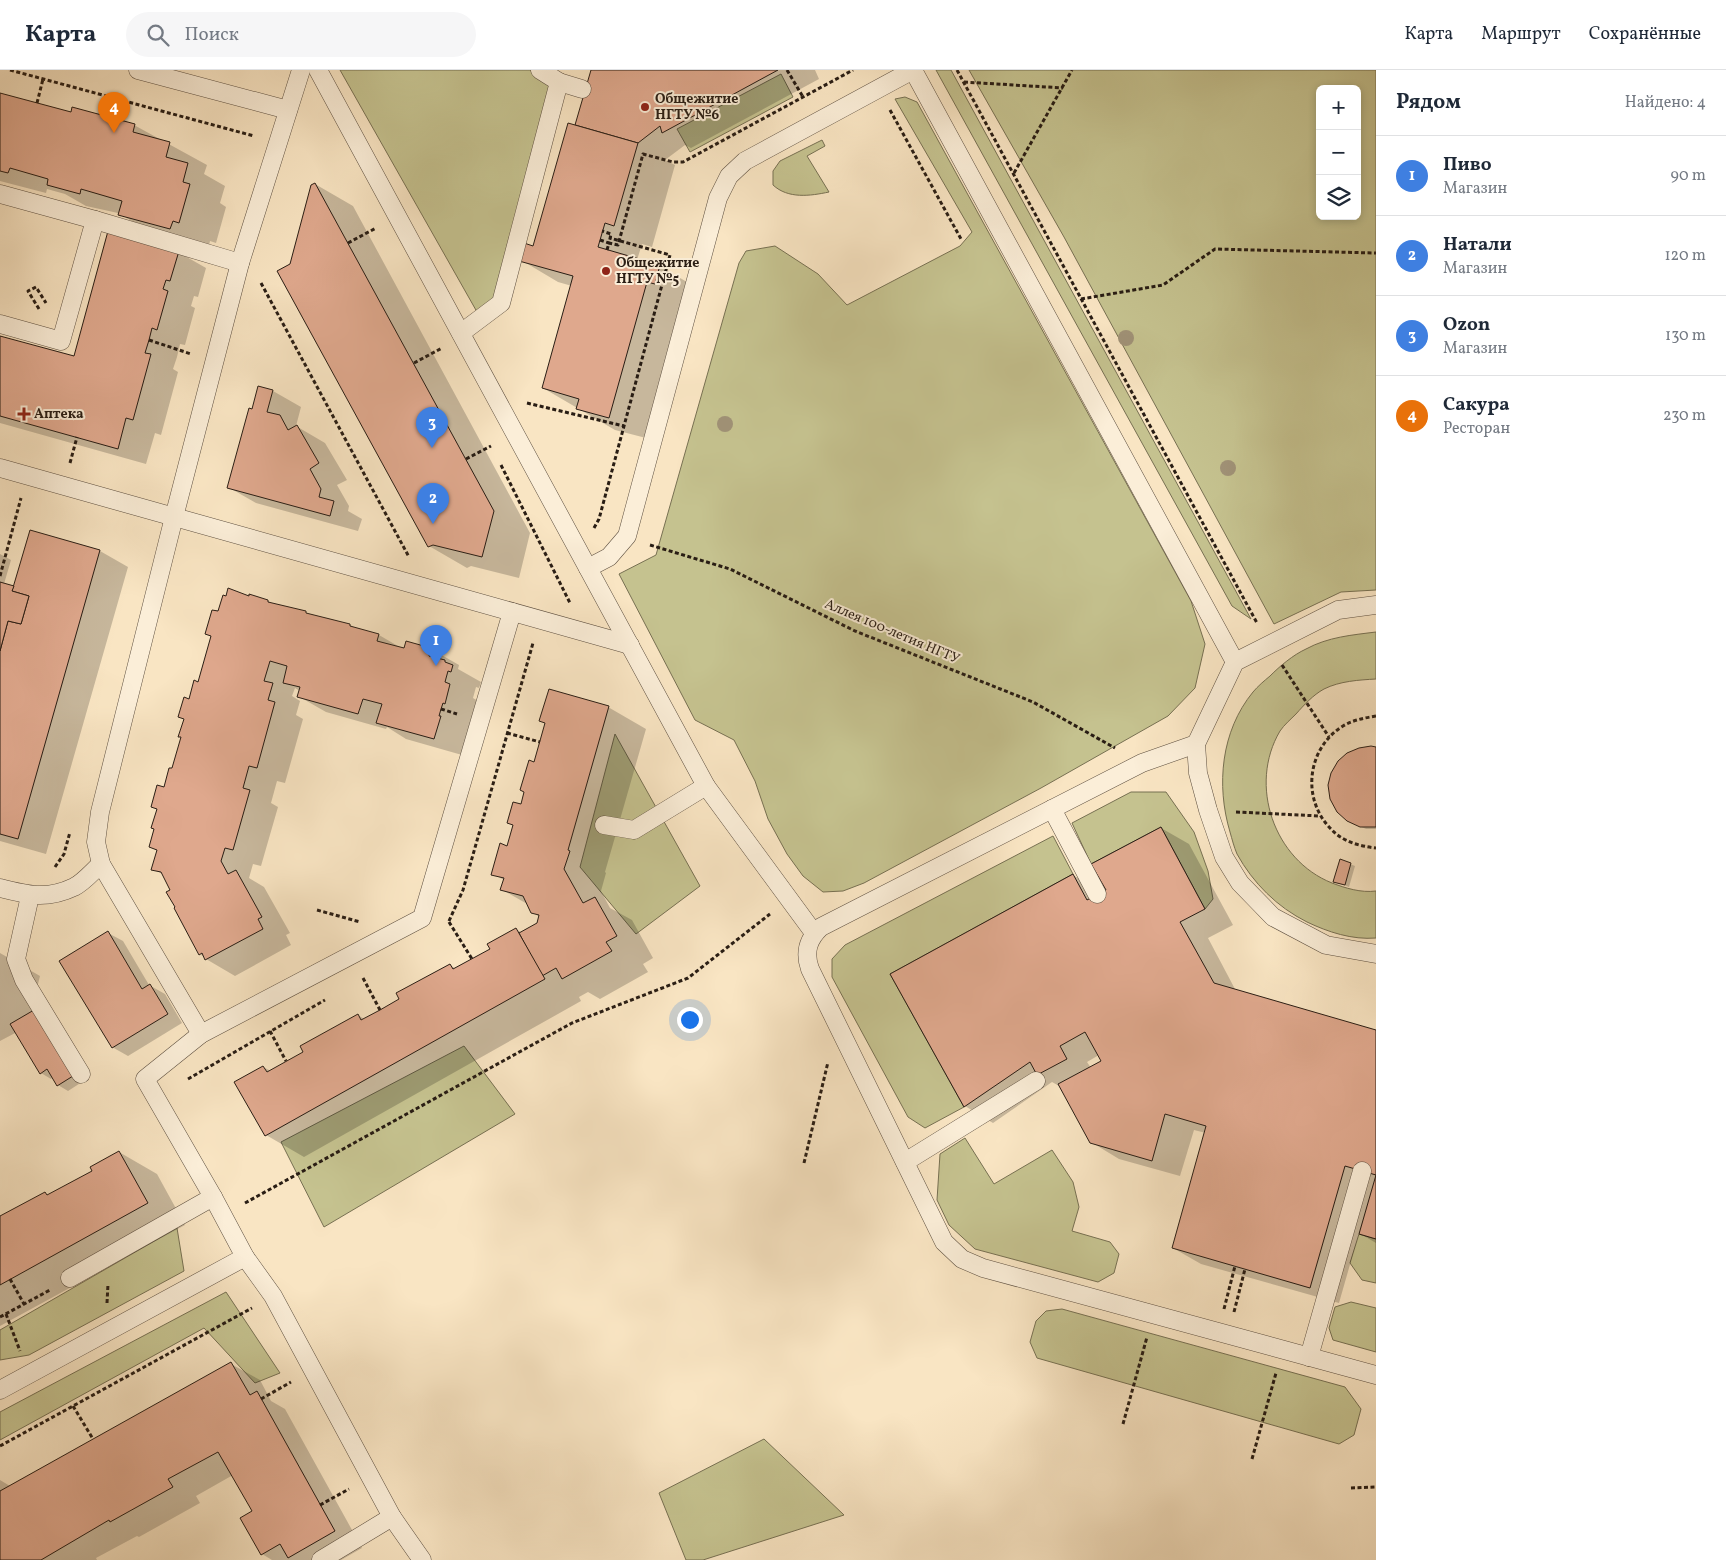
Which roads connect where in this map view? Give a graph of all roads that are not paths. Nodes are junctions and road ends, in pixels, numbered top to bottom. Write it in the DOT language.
graph roads {
  1 [pos="138,70"];
  2 [pos="301,70"];
  3 [pos="318,70"];
  4 [pos="540,70"];
  5 [pos="913,70"];
  6 [pos="558,82"];
  7 [pos="582,89"];
  8 [pos="288,110"];
  9 [pos="0,194"];
  10 [pos="96,220"];
  11 [pos="240,263"];
  12 [pos="0,324"];
  13 [pos="460,333"];
  14 [pos="0,468"];
  15 [pos="174,516"];
  16 [pos="588,568"];
  17 [pos="1376,604"];
  18 [pos="512,612"];
  19 [pos="630,645"];
  20 [pos="1235,662"];
  21 [pos="1196,744"];
  22 [pos="706,786"];
  23 [pos="1052,808"];
  24 [pos="604,825"];
  25 [pos="101,864"];
  26 [pos="0,888"];
  27 [pos="1097,894"];
  28 [pos="30,896"];
  29 [pos="814,933"];
  30 [pos="1376,954"];
  31 [pos="201,1034"];
  32 [pos="81,1074"];
  33 [pos="1036,1081"];
  34 [pos="904,1162"];
  35 [pos="1362,1171"];
  36 [pos="213,1197"];
  37 [pos="245,1256"];
  38 [pos="70,1278"];
  39 [pos="1309,1357"];
  40 [pos="1376,1375"];
  41 [pos="0,1390"];
  42 [pos="392,1517"];
  43 [pos="321,1560"];
  44 [pos="422,1560"];
  1 -- 8 [label="lane"];
  2 -- 8 [label="lane"];
  3 -- 13 [label="lane"];
  4 -- 6 [label="lane"];
  5 -- 16 [label="lane"];
  5 -- 20 [label="lane"];
  6 -- 7 [label="lane"];
  6 -- 13 [label="lane"];
  8 -- 11 [label="lane"];
  9 -- 10 [label="lane"];
  10 -- 11 [label="lane"];
  10 -- 12 [label="lane"];
  11 -- 15 [label="lane"];
  13 -- 16 [label="lane"];
  14 -- 15 [label="lane"];
  15 -- 18 [label="lane"];
  15 -- 25 [label="lane"];
  16 -- 19 [label="lane"];
  17 -- 20 [label="lane"];
  18 -- 19 [label="lane"];
  18 -- 31 [label="lane"];
  19 -- 22 [label="lane"];
  20 -- 21 [label="lane"];
  21 -- 23 [label="lane"];
  21 -- 30 [label="lane"];
  22 -- 24 [label="lane"];
  22 -- 29 [label="lane"];
  23 -- 27 [label="lane"];
  23 -- 29 [label="lane"];
  25 -- 28 [label="lane"];
  25 -- 31 [label="lane"];
  26 -- 28 [label="lane"];
  28 -- 32 [label="lane"];
  29 -- 34 [label="lane"];
  31 -- 36 [label="lane"];
  33 -- 34 [label="lane"];
  34 -- 39 [label="lane"];
  35 -- 39 [label="lane"];
  36 -- 37 [label="lane"];
  36 -- 38 [label="lane"];
  37 -- 41 [label="lane"];
  37 -- 42 [label="lane"];
  39 -- 40 [label="lane"];
  42 -- 43 [label="lane"];
  42 -- 44 [label="lane"];
}
